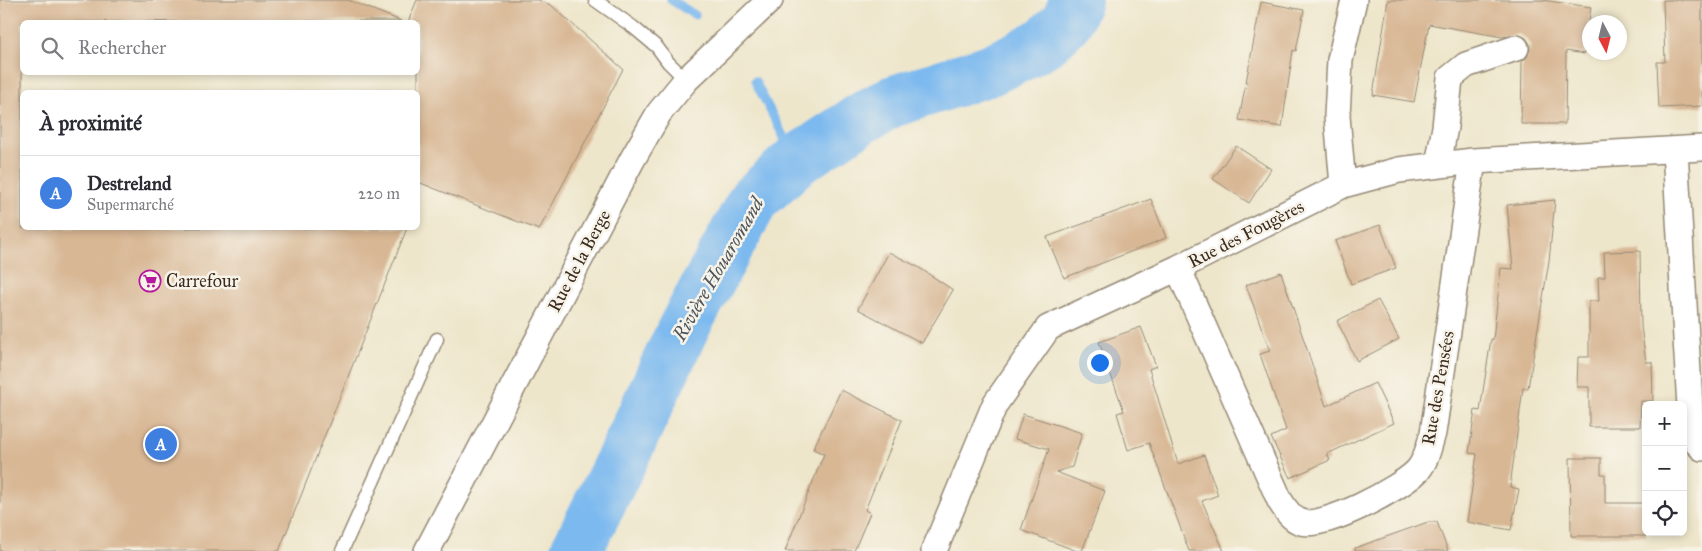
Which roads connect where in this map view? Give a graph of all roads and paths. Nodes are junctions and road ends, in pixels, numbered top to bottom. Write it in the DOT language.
graph roads {
  1 [pos="595,0"];
  2 [pos="770,0"];
  3 [pos="1354,0"];
  4 [pos="1516,48"];
  5 [pos="686,80"];
  6 [pos="1702,148"];
  7 [pos="1674,150"];
  8 [pos="1472,161"];
  9 [pos="1438,165"];
  10 [pos="1343,185"];
  11 [pos="1178,268"];
  12 [pos="437,338"];
  13 [pos="1702,448"];
  14 [pos="342,551"];
  15 [pos="428,551"];
  16 [pos="934,551"];
  1 -- 5 [label="lane"];
  2 -- 5 [label="street, Rue de la Berge"];
  3 -- 10 [label="street"];
  4 -- 9 [label="street"];
  5 -- 15 [label="street, Rue de la Berge"];
  6 -- 7 [label="street, Rue des Fougères"];
  7 -- 8 [label="street, Rue des Fougères"];
  7 -- 13 [label="street"];
  8 -- 9 [label="street, Rue des Fougères"];
  8 -- 11 [label="street, Rue des Pensées"];
  9 -- 10 [label="street, Rue des Fougères"];
  10 -- 11 [label="street, Rue des Fougères"];
  11 -- 16 [label="street, Rue des Fougères"];
  12 -- 14 [label="lane"];
}
